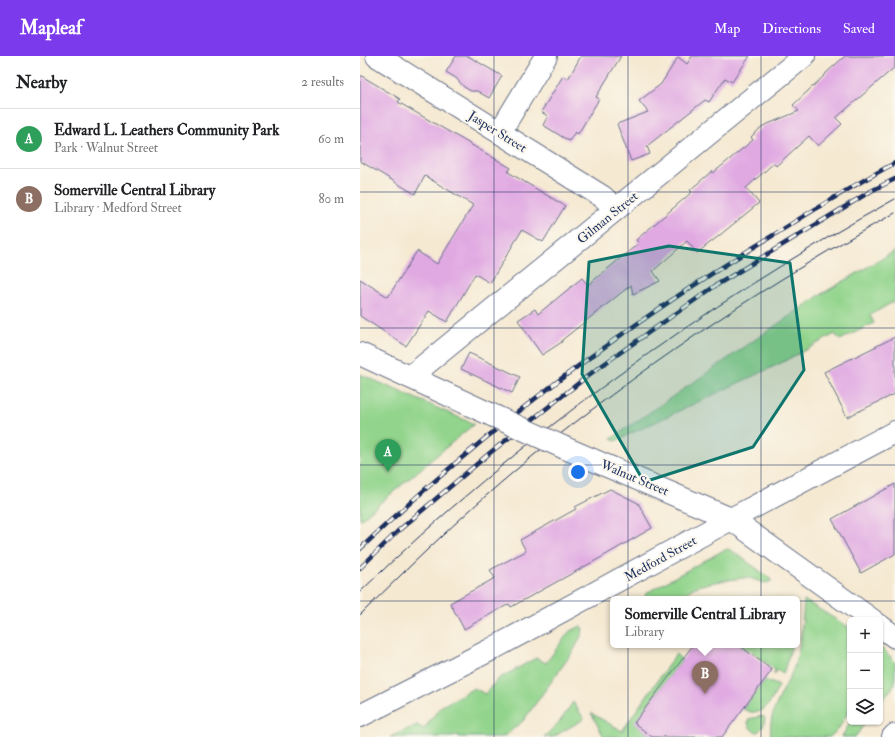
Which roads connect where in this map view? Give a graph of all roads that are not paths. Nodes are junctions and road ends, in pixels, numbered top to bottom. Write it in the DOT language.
graph roads {
  1 [pos="377,56"];
  2 [pos="546,56"];
  3 [pos="804,56"];
  4 [pos="500,132"];
  5 [pos="616,209"];
  6 [pos="360,354"];
  7 [pos="410,377"];
  8 [pos="895,432"];
  9 [pos="731,519"];
  10 [pos="868,617"];
  11 [pos="883,628"];
  12 [pos="895,637"];
  13 [pos="360,716"];
  1 -- 4 [label="street, Jasper Street"];
  2 -- 4 [label="street"];
  3 -- 5 [label="street, Gilman Street"];
  4 -- 5 [label="street, Jasper Street"];
  5 -- 7 [label="street, Gilman Street"];
  6 -- 7 [label="street, Walnut Street"];
  7 -- 9 [label="street, Walnut Street, bridge"];
  8 -- 9 [label="street, Medford Street"];
  9 -- 10 [label="street, Walnut Street"];
  9 -- 13 [label="street, Medford Street"];
  11 -- 12 [label="street"];
}
